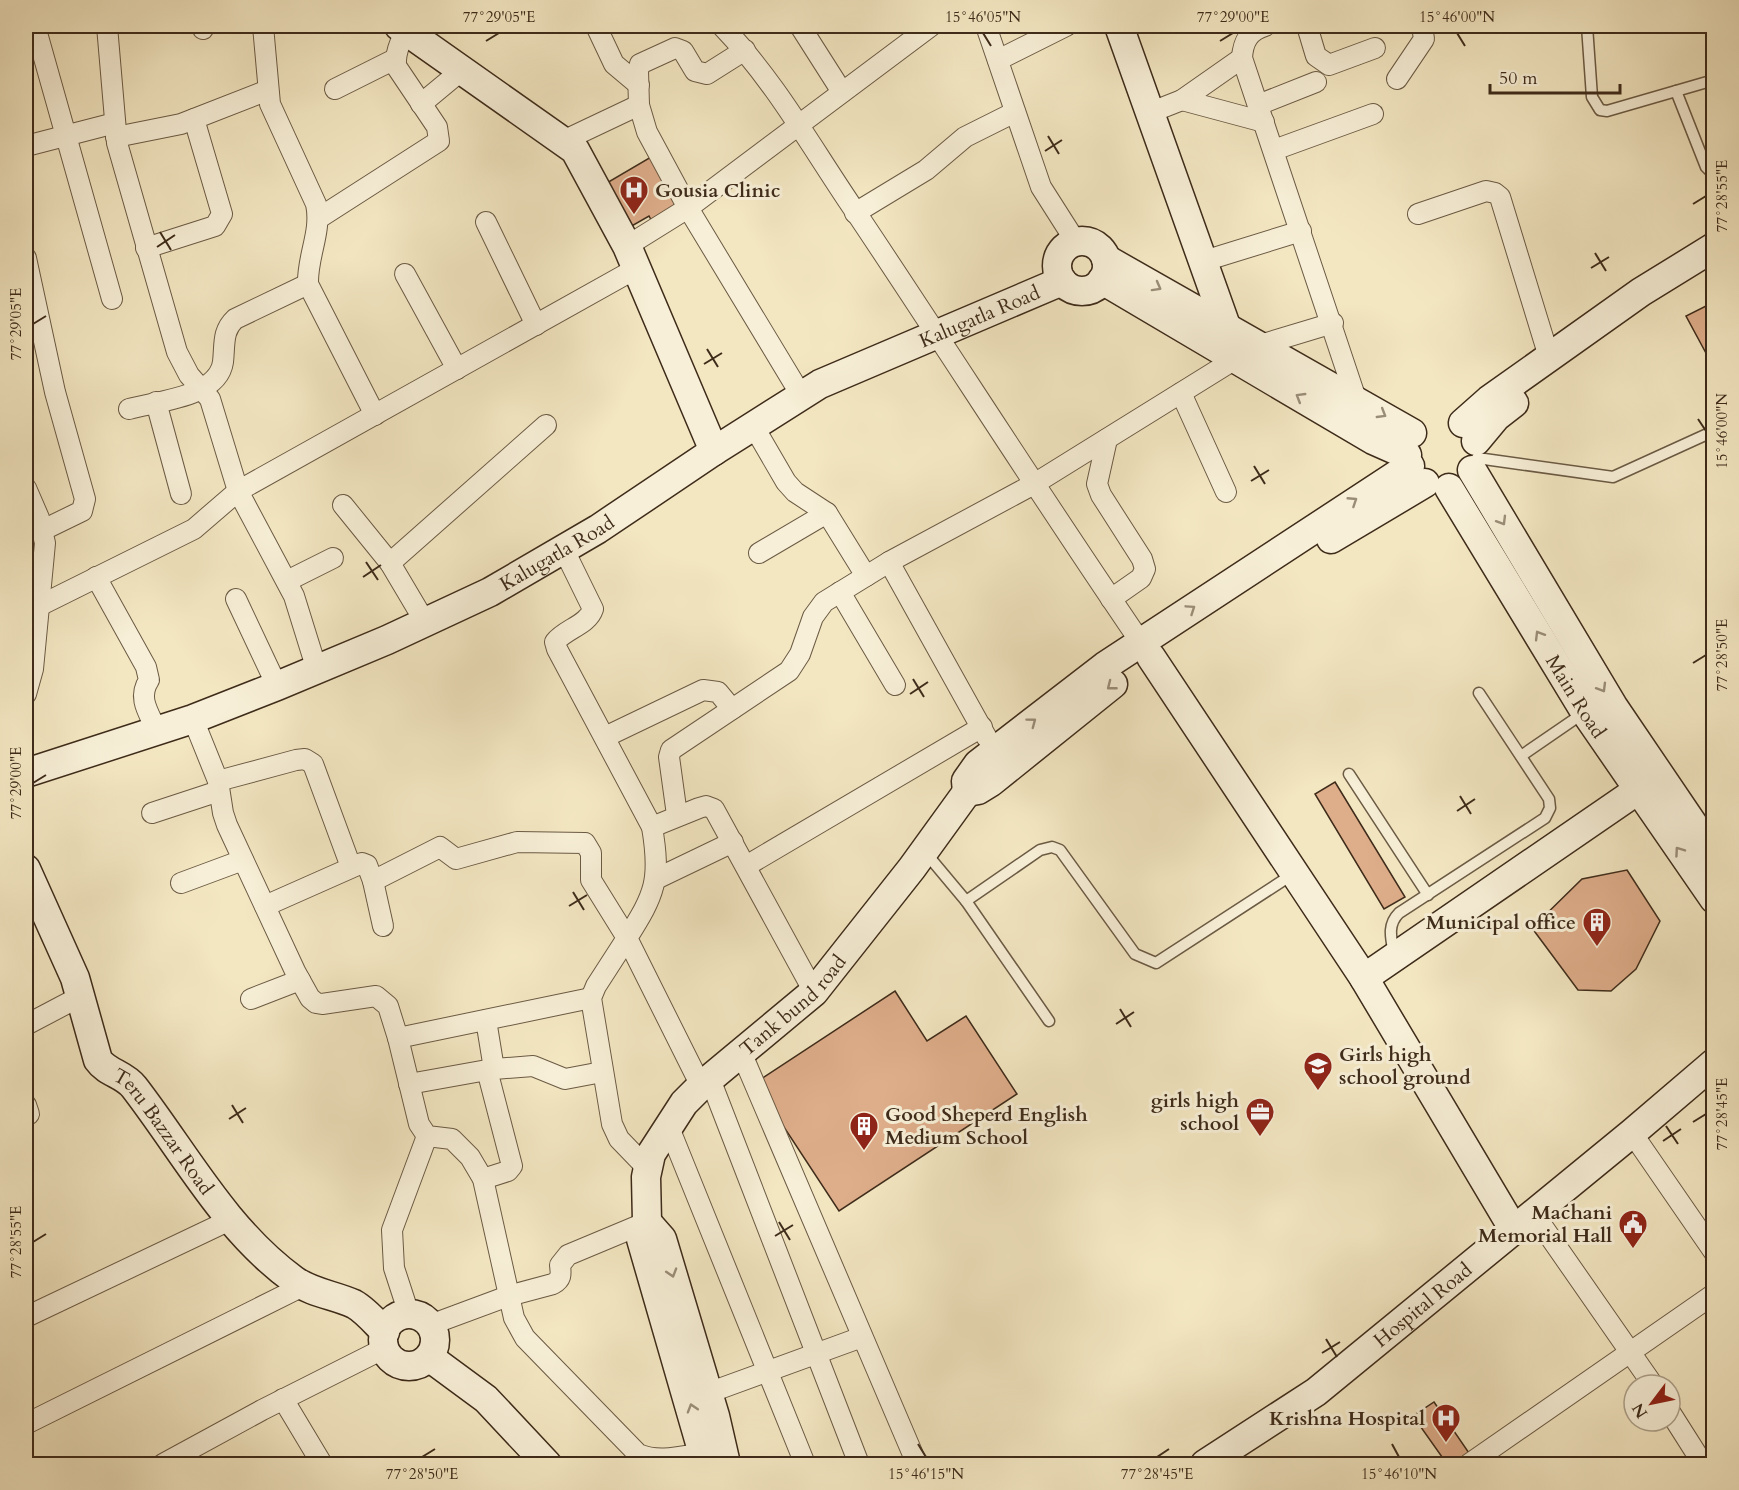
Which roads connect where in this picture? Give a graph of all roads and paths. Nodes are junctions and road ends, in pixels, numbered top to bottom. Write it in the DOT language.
graph roads {
  1 [pos="35,26"];
  2 [pos="107,26"];
  3 [pos="263,26"];
  4 [pos="596,26"];
  5 [pos="722,26"];
  6 [pos="800,26"];
  7 [pos="932,26"];
  8 [pos="986,26"];
  9 [pos="1066,26"];
  10 [pos="1119,26"];
  11 [pos="1265,26"];
  12 [pos="1307,26"];
  13 [pos="1422,26"];
  14 [pos="1587,26"];
  15 [pos="406,27"];
  16 [pos="1375,48"];
  17 [pos="745,50"];
  18 [pos="1242,58"];
  19 [pos="395,59"];
  20 [pos="998,60"];
  21 [pos="462,70"];
  22 [pos="1397,79"];
  23 [pos="1713,80"];
  24 [pos="1316,82"];
  25 [pos="335,89"];
  26 [pos="268,90"];
  27 [pos="1676,91"];
  28 [pos="842,92"];
  29 [pos="639,95"];
  30 [pos="1182,100"];
  31 [pos="421,104"];
  32 [pos="1015,112"];
  33 [pos="1149,113"];
  34 [pos="1261,113"];
  35 [pos="1373,114"];
  36 [pos="194,119"];
  37 [pos="801,125"];
  38 [pos="116,130"];
  39 [pos="66,136"];
  40 [pos="563,141"];
  41 [pos="26,146"];
  42 [pos="1274,150"];
  43 [pos="1713,175"];
  44 [pos="688,208"];
  45 [pos="855,213"];
  46 [pos="1418,214"];
  47 [pos="319,218"];
  48 [pos="486,222"];
  49 [pos="1301,231"];
  50 [pos="1076,242"];
  51 [pos="1713,247"];
  52 [pos="146,248"];
  53 [pos="632,257"];
  54 [pos="26,258"];
  55 [pos="1204,261"];
  56 [pos="1713,266"];
  57 [pos="1104,269"];
  58 [pos="405,274"];
  59 [pos="1062,281"];
  60 [pos="308,284"];
  61 [pos="112,299"];
  62 [pos="1333,323"];
  63 [pos="536,325"];
  64 [pos="938,334"];
  65 [pos="1235,344"];
  66 [pos="1549,357"];
  67 [pos="457,369"];
  68 [pos="204,390"];
  69 [pos="1181,393"];
  70 [pos="801,395"];
  71 [pos="1356,399"];
  72 [pos="156,402"];
  73 [pos="129,409"];
  74 [pos="375,415"];
  75 [pos="546,425"];
  76 [pos="753,427"];
  77 [pos="1713,431"];
  78 [pos="1107,439"];
  79 [pos="1442,450"];
  80 [pos="714,451"];
  81 [pos="1034,484"];
  82 [pos="26,488"];
  83 [pos="238,491"];
  84 [pos="1226,492"];
  85 [pos="181,494"];
  86 [pos="342,505"];
  87 [pos="827,513"];
  88 [pos="44,537"];
  89 [pos="564,550"];
  90 [pos="26,553"];
  91 [pos="759,553"];
  92 [pos="333,558"];
  93 [pos="889,562"];
  94 [pos="390,563"];
  95 [pos="866,576"];
  96 [pos="96,577"];
  97 [pos="287,581"];
  98 [pos="840,592"];
  99 [pos="34,598"];
  100 [pos="236,599"];
  101 [pos="1111,599"];
  102 [pos="425,622"];
  103 [pos="1146,650"];
  104 [pos="317,670"];
  105 [pos="895,685"];
  106 [pos="277,686"];
  107 [pos="1479,693"];
  108 [pos="26,694"];
  109 [pos="732,709"];
  110 [pos="1585,712"];
  111 [pos="193,719"];
  112 [pos="157,731"];
  113 [pos="605,737"];
  114 [pos="988,739"];
  115 [pos="1521,756"];
  116 [pos="26,773"];
  117 [pos="1349,774"];
  118 [pos="1649,783"];
  119 [pos="219,786"];
  120 [pos="967,792"];
  121 [pos="152,813"];
  122 [pos="677,815"];
  123 [pos="652,827"];
  124 [pos="733,842"];
  125 [pos="924,851"];
  126 [pos="1713,855"];
  127 [pos="243,860"];
  128 [pos="746,866"];
  129 [pos="351,867"];
  130 [pos="1293,874"];
  131 [pos="656,879"];
  132 [pos="28,881"];
  133 [pos="373,881"];
  134 [pos="181,883"];
  135 [pos="1428,895"];
  136 [pos="1713,899"];
  137 [pos="966,901"];
  138 [pos="264,906"];
  139 [pos="383,926"];
  140 [pos="627,939"];
  141 [pos="1394,957"];
  142 [pos="1364,978"];
  143 [pos="300,980"];
  144 [pos="814,992"];
  145 [pos="81,996"];
  146 [pos="591,998"];
  147 [pos="251,999"];
  148 [pos="486,1020"];
  149 [pos="1049,1021"];
  150 [pos="26,1025"];
  151 [pos="399,1038"];
  152 [pos="741,1052"];
  153 [pos="1713,1063"];
  154 [pos="491,1069"];
  155 [pos="602,1072"];
  156 [pos="705,1082"];
  157 [pos="409,1084"];
  158 [pos="668,1125"];
  159 [pos="1632,1133"];
  160 [pos="427,1136"];
  161 [pos="647,1168"];
  162 [pos="483,1179"];
  163 [pos="230,1220"];
  164 [pos="647,1222"];
  165 [pos="1524,1222"];
  166 [pos="1713,1252"];
  167 [pos="303,1286"];
  168 [pos="1713,1294"];
  169 [pos="508,1296"];
  170 [pos="26,1317"];
  171 [pos="420,1319"];
  172 [pos="862,1337"];
  173 [pos="385,1340"];
  174 [pos="1631,1350"];
  175 [pos="816,1355"];
  176 [pos="429,1357"];
  177 [pos="768,1372"];
  178 [pos="1645,1373"];
  179 [pos="708,1393"];
  180 [pos="283,1399"];
  181 [pos="26,1424"];
  182 [pos="1682,1431"];
  183 [pos="712,1461"];
  184 [pos="162,1464"];
  185 [pos="322,1464"];
  186 [pos="547,1464"];
  187 [pos="805,1464"];
  188 [pos="859,1464"];
  189 [pos="917,1464"];
  190 [pos="1205,1464"];
  191 [pos="1469,1464"];
  192 [pos="1703,1464"];
  1 -- 39 [label="street"];
  2 -- 38 [label="street"];
  3 -- 26 [label="street"];
  4 -- 29 [label="street"];
  5 -- 17 [label="street"];
  6 -- 28 [label="street"];
  7 -- 28 [label="street"];
  8 -- 20 [label="street"];
  9 -- 20 [label="street"];
  10 -- 33 [label="street"];
  11 -- 18 [label="street"];
  12 -- 16 [label="street"];
  13 -- 22 [label="street"];
  14 -- 27 [label="lane"];
  15 -- 19 [label="street"];
  15 -- 21 [label="street"];
  17 -- 29 [label="street"];
  17 -- 37 [label="street"];
  18 -- 30 [label="street"];
  18 -- 34 [label="street"];
  19 -- 25 [label="street"];
  19 -- 31 [label="street"];
  20 -- 32 [label="street"];
  21 -- 31 [label="street"];
  21 -- 40 [label="street"];
  23 -- 27 [label="lane"];
  24 -- 34 [label="street"];
  26 -- 36 [label="street"];
  26 -- 47 [label="street"];
  27 -- 43 [label="lane"];
  28 -- 37 [label="street"];
  29 -- 40 [label="street"];
  29 -- 44 [label="street"];
  30 -- 33 [label="street"];
  30 -- 34 [label="street"];
  31 -- 47 [label="street"];
  32 -- 45 [label="street"];
  32 -- 50 [label="street"];
  33 -- 55 [label="street"];
  34 -- 42 [label="street"];
  35 -- 42 [label="street"];
  36 -- 38 [label="street"];
  36 -- 52 [label="street"];
  37 -- 44 [label="street"];
  37 -- 45 [label="street"];
  38 -- 39 [label="street"];
  38 -- 52 [label="street"];
  39 -- 41 [label="street"];
  39 -- 61 [label="street"];
  40 -- 53 [label="street"];
  42 -- 49 [label="street"];
  44 -- 53 [label="street"];
  44 -- 70 [label="street"];
  45 -- 64 [label="street"];
  46 -- 66 [label="street"];
  47 -- 60 [label="street"];
  48 -- 63 [label="street"];
  49 -- 55 [label="street"];
  49 -- 62 [label="street"];
  50 -- 57 [label="street"];
  50 -- 59 [label="street, Kalugatla Road"];
  51 -- 66 [label="street"];
  52 -- 68 [label="street"];
  53 -- 63 [label="street"];
  53 -- 80 [label="street"];
  54 -- 88 [label="street"];
  55 -- 65 [label="street"];
  56 -- 79 [label="street"];
  57 -- 59 [label="street, Kalugatla Road"];
  57 -- 65 [label="street"];
  58 -- 67 [label="street"];
  59 -- 64 [label="street, Kalugatla Road"];
  60 -- 68 [label="street"];
  60 -- 74 [label="street"];
  62 -- 65 [label="street"];
  62 -- 71 [label="street"];
  63 -- 67 [label="street"];
  64 -- 70 [label="street, Kalugatla Road"];
  64 -- 81 [label="street"];
  65 -- 69 [label="street"];
  65 -- 71 [label="street"];
  79 -- 65 [label="street, one-way"];
  66 -- 79 [label="street"];
  67 -- 74 [label="street"];
  68 -- 72 [label="street"];
  68 -- 83 [label="street"];
  69 -- 78 [label="street"];
  69 -- 84 [label="street"];
  70 -- 76 [label="street, Kalugatla Road"];
  71 -- 79 [label="street, one-way"];
  72 -- 73 [label="street"];
  72 -- 85 [label="street"];
  74 -- 83 [label="street"];
  75 -- 94 [label="street"];
  76 -- 80 [label="street, Kalugatla Road"];
  76 -- 87 [label="street"];
  77 -- 79 [label="lane"];
  78 -- 81 [label="street"];
  78 -- 101 [label="street"];
  79 -- 103 [label="street"];
  110 -- 79 [label="street, Main Road, one-way"];
  79 -- 118 [label="street, Main Road, one-way"];
  80 -- 89 [label="street, Kalugatla Road"];
  81 -- 93 [label="street"];
  81 -- 101 [label="street"];
  82 -- 88 [label="street"];
  83 -- 96 [label="street"];
  83 -- 97 [label="street"];
  86 -- 94 [label="street"];
  87 -- 91 [label="street"];
  87 -- 95 [label="street"];
  88 -- 90 [label="street"];
  88 -- 99 [label="street"];
  89 -- 102 [label="street, Kalugatla Road"];
  89 -- 113 [label="street"];
  92 -- 97 [label="street"];
  93 -- 95 [label="street"];
  93 -- 114 [label="street"];
  94 -- 102 [label="street"];
  95 -- 98 [label="street"];
  96 -- 99 [label="street"];
  96 -- 112 [label="street"];
  97 -- 104 [label="street"];
  98 -- 105 [label="street"];
  98 -- 109 [label="street"];
  99 -- 108 [label="street"];
  100 -- 106 [label="street"];
  101 -- 103 [label="street"];
  102 -- 104 [label="street, Kalugatla Road"];
  114 -- 103 [label="street, one-way"];
  103 -- 120 [label="street, one-way"];
  103 -- 130 [label="street"];
  104 -- 106 [label="street, Kalugatla Road"];
  106 -- 111 [label="street, Kalugatla Road"];
  107 -- 115 [label="lane"];
  109 -- 113 [label="street"];
  109 -- 122 [label="street"];
  110 -- 115 [label="lane"];
  110 -- 118 [label="street, Main Road"];
  111 -- 112 [label="street, Kalugatla Road"];
  111 -- 119 [label="street"];
  112 -- 116 [label="street, Kalugatla Road"];
  113 -- 123 [label="street"];
  114 -- 120 [label="street"];
  114 -- 128 [label="street"];
  115 -- 135 [label="lane"];
  117 -- 135 [label="lane"];
  118 -- 126 [label="street, Main Road"];
  136 -- 118 [label="street, Main Road, one-way"];
  118 -- 141 [label="street"];
  119 -- 121 [label="street"];
  119 -- 127 [label="street"];
  119 -- 129 [label="street"];
  120 -- 125 [label="street, Tank bund road"];
  122 -- 123 [label="street"];
  122 -- 124 [label="street"];
  123 -- 131 [label="street"];
  124 -- 128 [label="street"];
  124 -- 131 [label="street"];
  125 -- 137 [label="lane"];
  125 -- 144 [label="street, Tank bund road"];
  127 -- 134 [label="street"];
  127 -- 138 [label="street"];
  128 -- 144 [label="street"];
  129 -- 133 [label="street"];
  129 -- 138 [label="street"];
  130 -- 137 [label="lane"];
  130 -- 142 [label="street"];
  131 -- 140 [label="street"];
  132 -- 145 [label="street, Teru Bazzar Road"];
  133 -- 139 [label="street"];
  133 -- 140 [label="street"];
  135 -- 141 [label="lane"];
  137 -- 149 [label="lane"];
  138 -- 143 [label="street"];
  140 -- 146 [label="street"];
  140 -- 156 [label="street"];
  141 -- 142 [label="street"];
  142 -- 165 [label="street"];
  143 -- 147 [label="street"];
  143 -- 151 [label="street"];
  144 -- 152 [label="street, Tank bund road"];
  145 -- 150 [label="street"];
  145 -- 163 [label="street, Teru Bazzar Road"];
  146 -- 148 [label="street"];
  146 -- 155 [label="street"];
  148 -- 151 [label="street"];
  148 -- 154 [label="street"];
  151 -- 157 [label="street"];
  152 -- 156 [label="street, Tank bund road"];
  152 -- 172 [label="street"];
  153 -- 159 [label="street, Hospital Road"];
  154 -- 155 [label="street"];
  154 -- 157 [label="street"];
  154 -- 162 [label="street"];
  155 -- 161 [label="street"];
  156 -- 158 [label="street, Tank bund road"];
  156 -- 175 [label="street"];
  157 -- 160 [label="street"];
  158 -- 161 [label="street, Tank bund road"];
  158 -- 177 [label="street"];
  159 -- 165 [label="street, Hospital Road"];
  159 -- 166 [label="street"];
  160 -- 162 [label="street"];
  160 -- 171 [label="street"];
  161 -- 164 [label="street, Tank bund road"];
  162 -- 169 [label="street"];
  163 -- 167 [label="street, Teru Bazzar Road"];
  163 -- 170 [label="street"];
  164 -- 169 [label="street"];
  164 -- 179 [label="street, one-way"];
  183 -- 164 [label="street, Tank bund road, one-way"];
  165 -- 174 [label="street"];
  165 -- 190 [label="street, Hospital Road"];
  167 -- 173 [label="street, Teru Bazzar Road"];
  167 -- 181 [label="street"];
  168 -- 174 [label="street"];
  169 -- 171 [label="street"];
  169 -- 183 [label="street"];
  171 -- 173 [label="street"];
  171 -- 176 [label="street"];
  172 -- 175 [label="street"];
  172 -- 189 [label="street"];
  173 -- 176 [label="street, Teru Bazzar Road"];
  173 -- 180 [label="street"];
  174 -- 178 [label="street"];
  174 -- 191 [label="street"];
  175 -- 177 [label="street"];
  175 -- 188 [label="street"];
  176 -- 186 [label="street"];
  177 -- 179 [label="street"];
  177 -- 187 [label="street"];
  179 -- 183 [label="street"];
  180 -- 184 [label="street"];
  180 -- 185 [label="street"];
  182 -- 192 [label="street"];
}
